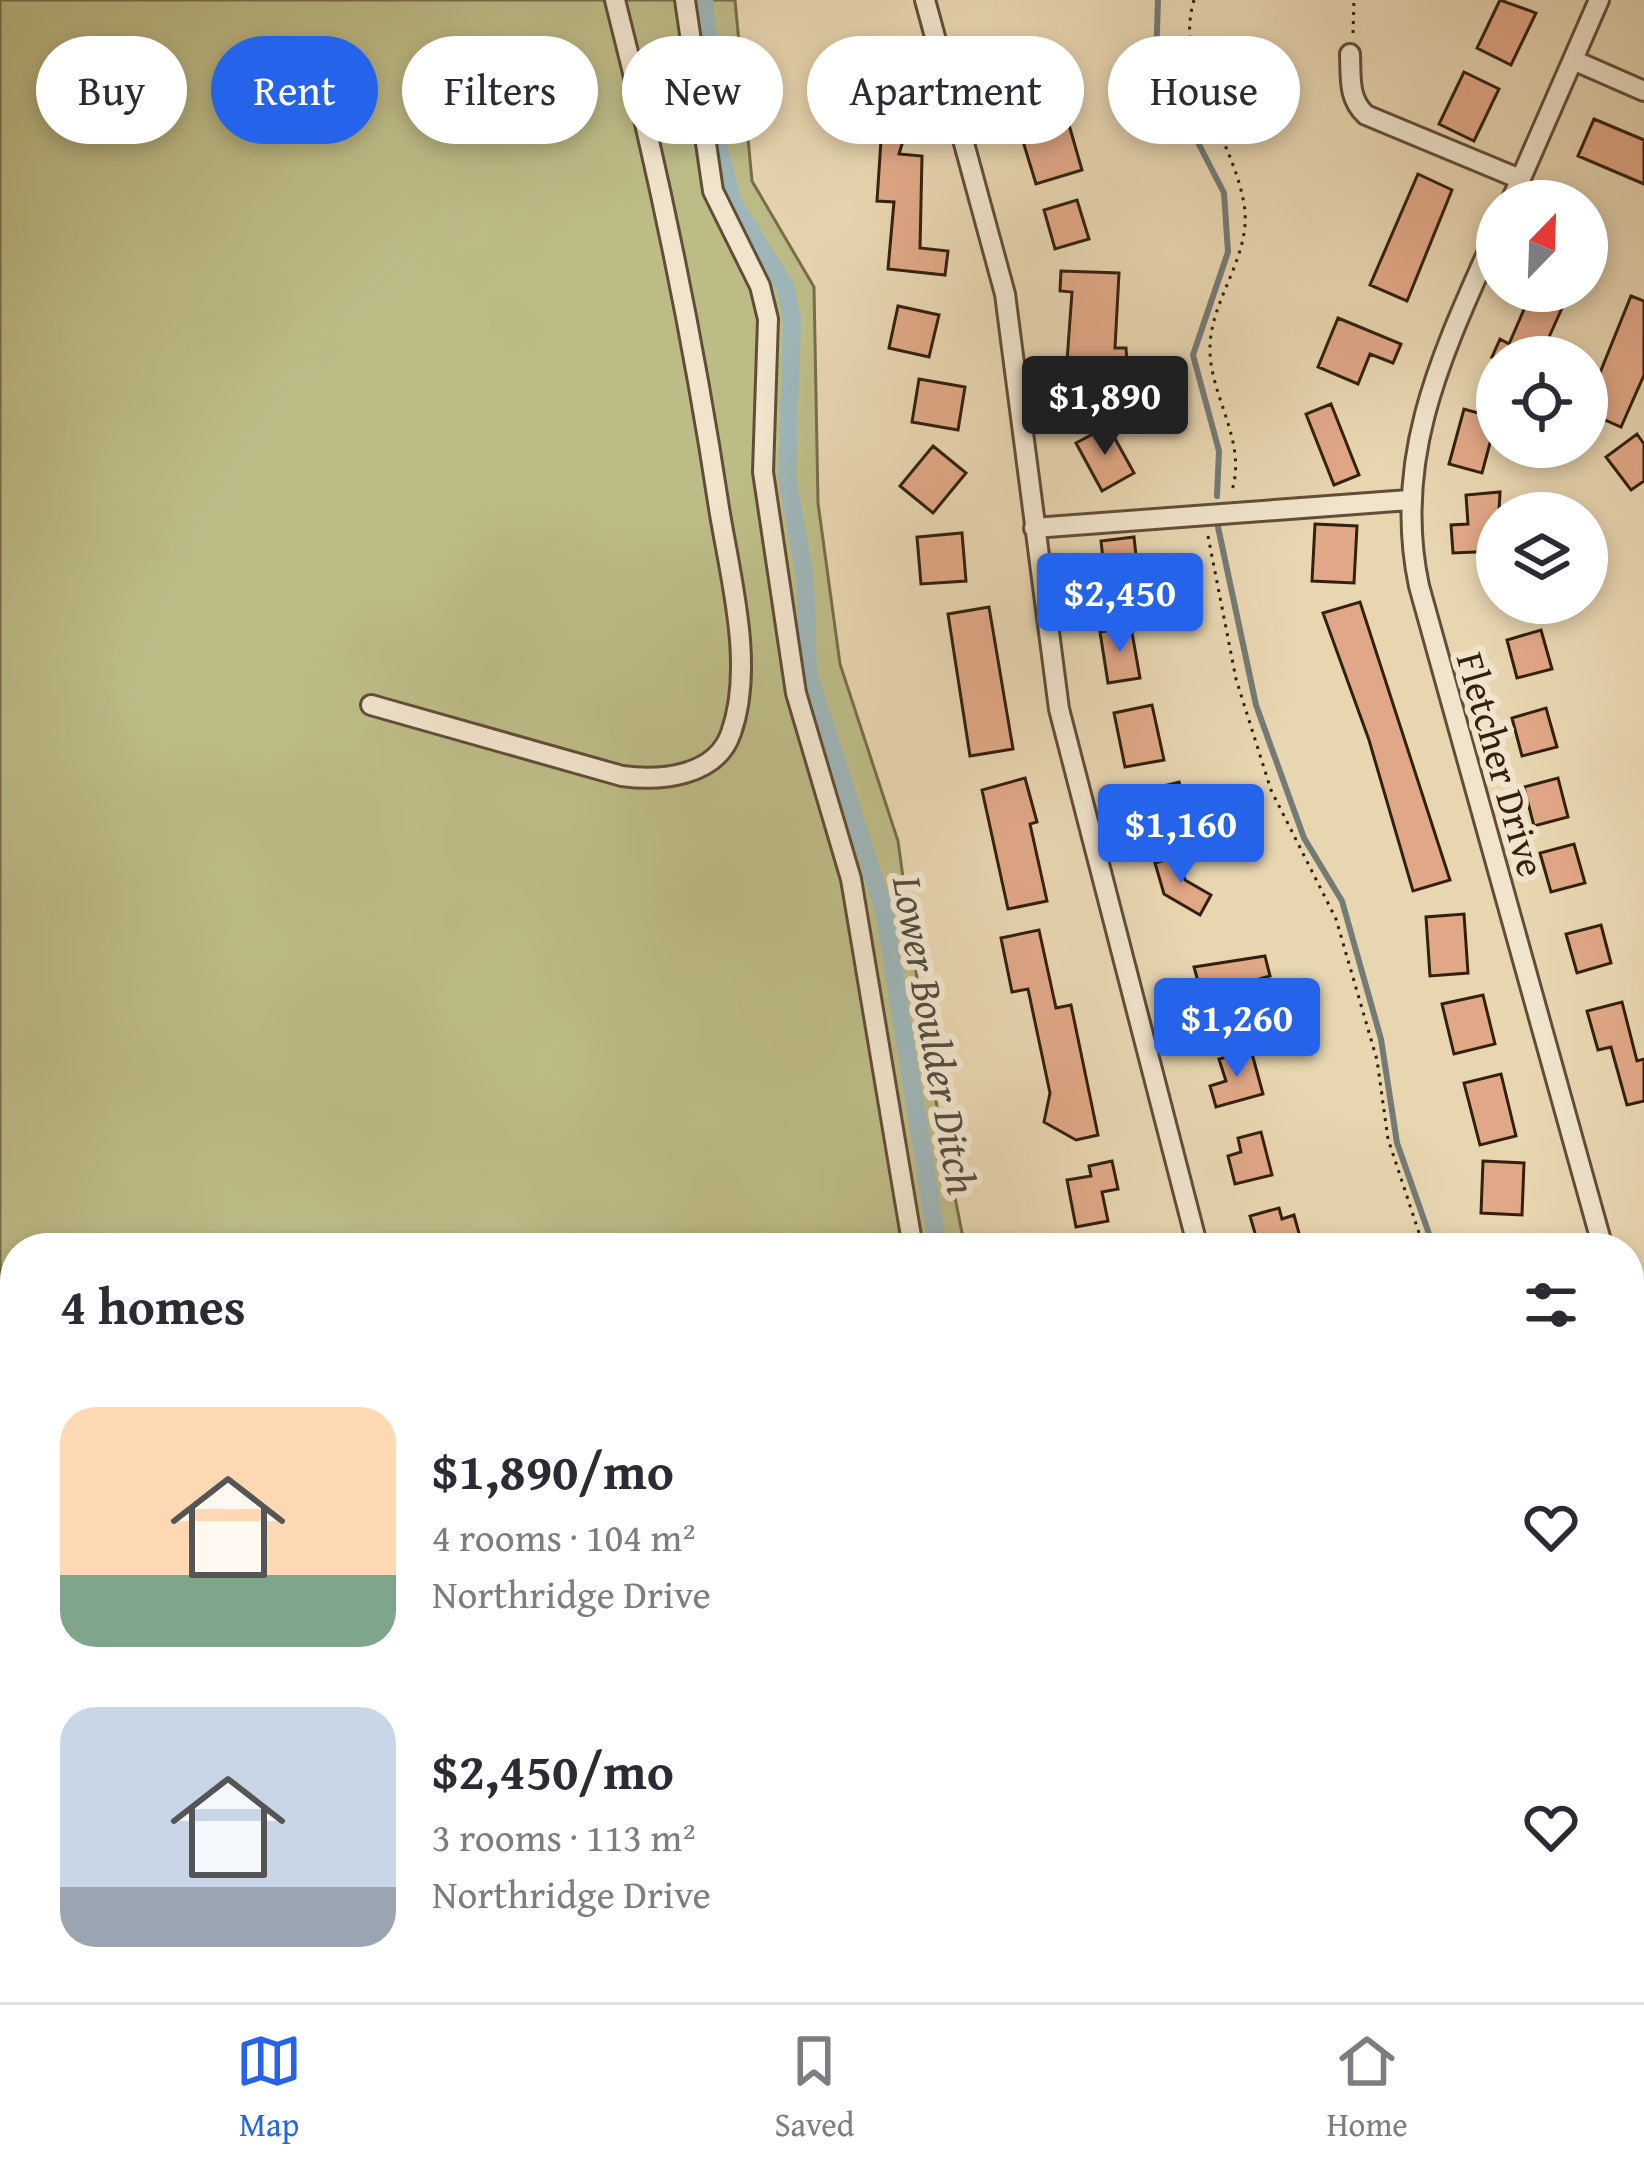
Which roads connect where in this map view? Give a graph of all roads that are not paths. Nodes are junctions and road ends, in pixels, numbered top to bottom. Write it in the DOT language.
graph roads {
  1 [pos="615,0"];
  2 [pos="685,0"];
  3 [pos="925,0"];
  4 [pos="1599,0"];
  5 [pos="1350,54"];
  6 [pos="1573,60"];
  7 [pos="1644,91"];
  8 [pos="1520,179"];
  9 [pos="1476,281"];
  10 [pos="1408,500"];
  11 [pos="1034,528"];
  12 [pos="370,705"];
  13 [pos="910,1233"];
  14 [pos="1194,1233"];
  15 [pos="1599,1233"];
  1 -- 12 [label="street"];
  2 -- 13 [label="street"];
  3 -- 11 [label="street"];
  4 -- 6 [label="street"];
  5 -- 8 [label="street"];
  6 -- 7 [label="street"];
  6 -- 8 [label="street"];
  9 -- 10 [label="street, Fletcher Drive"];
  10 -- 11 [label="street"];
  10 -- 15 [label="street, Fletcher Drive"];
  11 -- 14 [label="street"];
}
